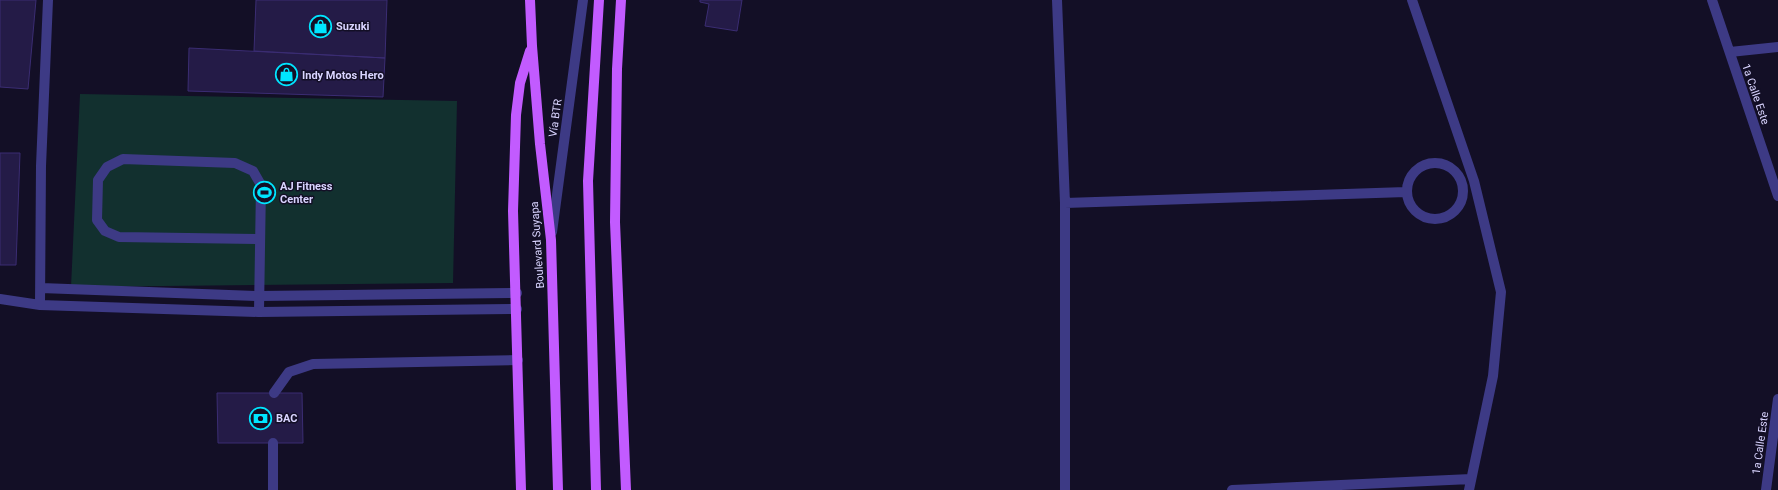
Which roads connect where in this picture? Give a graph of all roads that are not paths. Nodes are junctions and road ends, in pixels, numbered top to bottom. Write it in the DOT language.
graph roads {
  1 [pos="48,0"];
  2 [pos="530,0"];
  3 [pos="535,0"];
  4 [pos="583,0"];
  5 [pos="599,0"];
  6 [pos="621,0"];
  7 [pos="1057,0"];
  8 [pos="1412,0"];
  9 [pos="1712,0"];
  10 [pos="531,15"];
  11 [pos="532,46"];
  12 [pos="1778,47"];
  13 [pos="1730,52"];
  14 [pos="1474,181"];
  15 [pos="1462,184"];
  16 [pos="1406,192"];
  17 [pos="1778,196"];
  18 [pos="1065,203"];
  19 [pos="260,239"];
  20 [pos="551,240"];
  21 [pos="41,288"];
  22 [pos="517,293"];
  23 [pos="260,296"];
  24 [pos="0,299"];
  25 [pos="40,305"];
  26 [pos="517,309"];
  27 [pos="259,312"];
  28 [pos="518,360"];
  29 [pos="274,393"];
  30 [pos="1778,399"];
  31 [pos="274,443"];
  32 [pos="1471,479"];
  33 [pos="273,490"];
  34 [pos="521,490"];
  35 [pos="558,490"];
  36 [pos="596,490"];
  37 [pos="626,490"];
  38 [pos="1065,490"];
  39 [pos="1232,490"];
  40 [pos="1469,490"];
  41 [pos="1766,490"];
  1 -- 21 [label="street"];
  2 -- 10 [label="main road, Boulevard Suyapa"];
  3 -- 10 [label="street"];
  4 -- 20 [label="street, Vía BTR"];
  5 -- 36 [label="main road"];
  6 -- 37 [label="main road"];
  7 -- 18 [label="street"];
  8 -- 14 [label="street"];
  9 -- 13 [label="street, 1a Calle Este"];
  10 -- 11 [label="main road, Boulevard Suyapa"];
  11 -- 20 [label="main road, Boulevard Suyapa"];
  11 -- 22 [label="main road"];
  12 -- 13 [label="street"];
  13 -- 17 [label="street, 1a Calle Este"];
  14 -- 15 [label="street"];
  14 -- 32 [label="street"];
  15 -- 16 [label="street"];
  15 -- 16 [label="street"];
  16 -- 18 [label="street"];
  18 -- 38 [label="street"];
  19 -- 19 [label="street"];
  19 -- 23 [label="street"];
  20 -- 35 [label="main road, Boulevard Suyapa"];
  21 -- 23 [label="street"];
  21 -- 25 [label="street"];
  22 -- 23 [label="street"];
  22 -- 26 [label="main road"];
  23 -- 27 [label="street"];
  24 -- 25 [label="street"];
  25 -- 27 [label="street"];
  26 -- 27 [label="street"];
  26 -- 28 [label="main road"];
  28 -- 29 [label="street"];
  28 -- 34 [label="main road"];
  30 -- 41 [label="street, 1a Calle Este"];
  31 -- 33 [label="street"];
  32 -- 39 [label="street"];
  32 -- 40 [label="street"];
}
